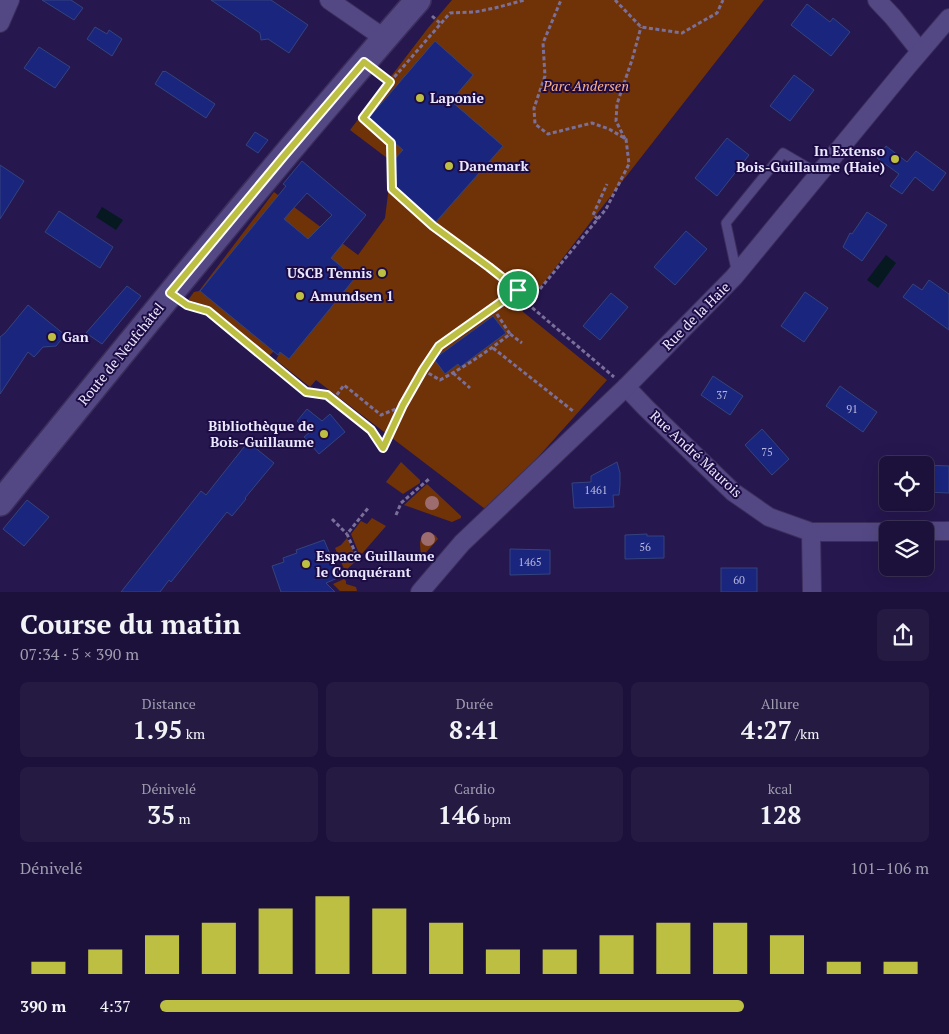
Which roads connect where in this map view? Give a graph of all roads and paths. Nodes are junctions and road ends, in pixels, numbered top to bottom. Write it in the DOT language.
graph roads {
  1 [pos="328,0"];
  2 [pos="418,0"];
  3 [pos="525,0"];
  4 [pos="561,0"];
  5 [pos="615,0"];
  6 [pos="723,0"];
  7 [pos="877,0"];
  8 [pos="947,25"];
  9 [pos="641,27"];
  10 [pos="384,38"];
  11 [pos="920,51"];
  12 [pos="364,62"];
  13 [pos="390,82"];
  14 [pos="626,139"];
  15 [pos="819,174"];
  16 [pos="607,184"];
  17 [pos="598,219"];
  18 [pos="737,274"];
  19 [pos="518,290"];
  20 [pos="170,293"];
  21 [pos="529,305"];
  22 [pos="493,308"];
  23 [pos="510,334"];
  24 [pos="522,343"];
  25 [pos="493,348"];
  26 [pos="423,370"];
  27 [pos="453,373"];
  28 [pos="626,387"];
  29 [pos="470,388"];
  30 [pos="333,400"];
  31 [pos="403,405"];
  32 [pos="572,411"];
  33 [pos="429,479"];
  34 [pos="0,502"];
  35 [pos="369,507"];
  36 [pos="396,514"];
  37 [pos="332,519"];
  38 [pos="949,531"];
  39 [pos="811,532"];
  40 [pos="879,532"];
  41 [pos="934,532"];
  42 [pos="347,534"];
  43 [pos="358,561"];
  44 [pos="420,592"];
  45 [pos="812,592"];
  1 -- 10 [label="street"];
  2 -- 10 [label="main road, Route de Neufchâtel"];
  3 -- 13 [label="path"];
  4 -- 14 [label="path"];
  5 -- 9 [label="path"];
  6 -- 9 [label="path"];
  7 -- 11 [label="street"];
  8 -- 11 [label="street, Rue de la Haie"];
  9 -- 14 [label="path"];
  10 -- 12 [label="main road, Route de Neufchâtel"];
  11 -- 15 [label="street, Rue de la Haie"];
  12 -- 13 [label="path"];
  12 -- 20 [label="main road, Route de Neufchâtel"];
  13 -- 19 [label="path"];
  14 -- 17 [label="path"];
  15 -- 18 [label="street, Rue de la Haie"];
  15 -- 18 [label="lane"];
  16 -- 17 [label="path"];
  17 -- 21 [label="path"];
  18 -- 28 [label="street, Rue de la Haie"];
  19 -- 21 [label="path"];
  19 -- 22 [label="path"];
  20 -- 30 [label="path"];
  20 -- 34 [label="main road, Route de Neufchâtel"];
  21 -- 28 [label="path"];
  22 -- 23 [label="path"];
  22 -- 26 [label="path"];
  23 -- 24 [label="path"];
  23 -- 25 [label="path"];
  25 -- 27 [label="path"];
  25 -- 32 [label="path"];
  26 -- 27 [label="path"];
  26 -- 31 [label="path"];
  27 -- 29 [label="path"];
  28 -- 39 [label="street, Rue André Maurois"];
  28 -- 44 [label="street, Rue de la Haie"];
  30 -- 31 [label="path"];
  30 -- 31 [label="path"];
  33 -- 36 [label="path"];
  35 -- 42 [label="path"];
  37 -- 42 [label="path"];
  38 -- 41 [label="street"];
  39 -- 40 [label="street, Rue André Maurois"];
  39 -- 45 [label="street"];
  42 -- 43 [label="path"];
}
